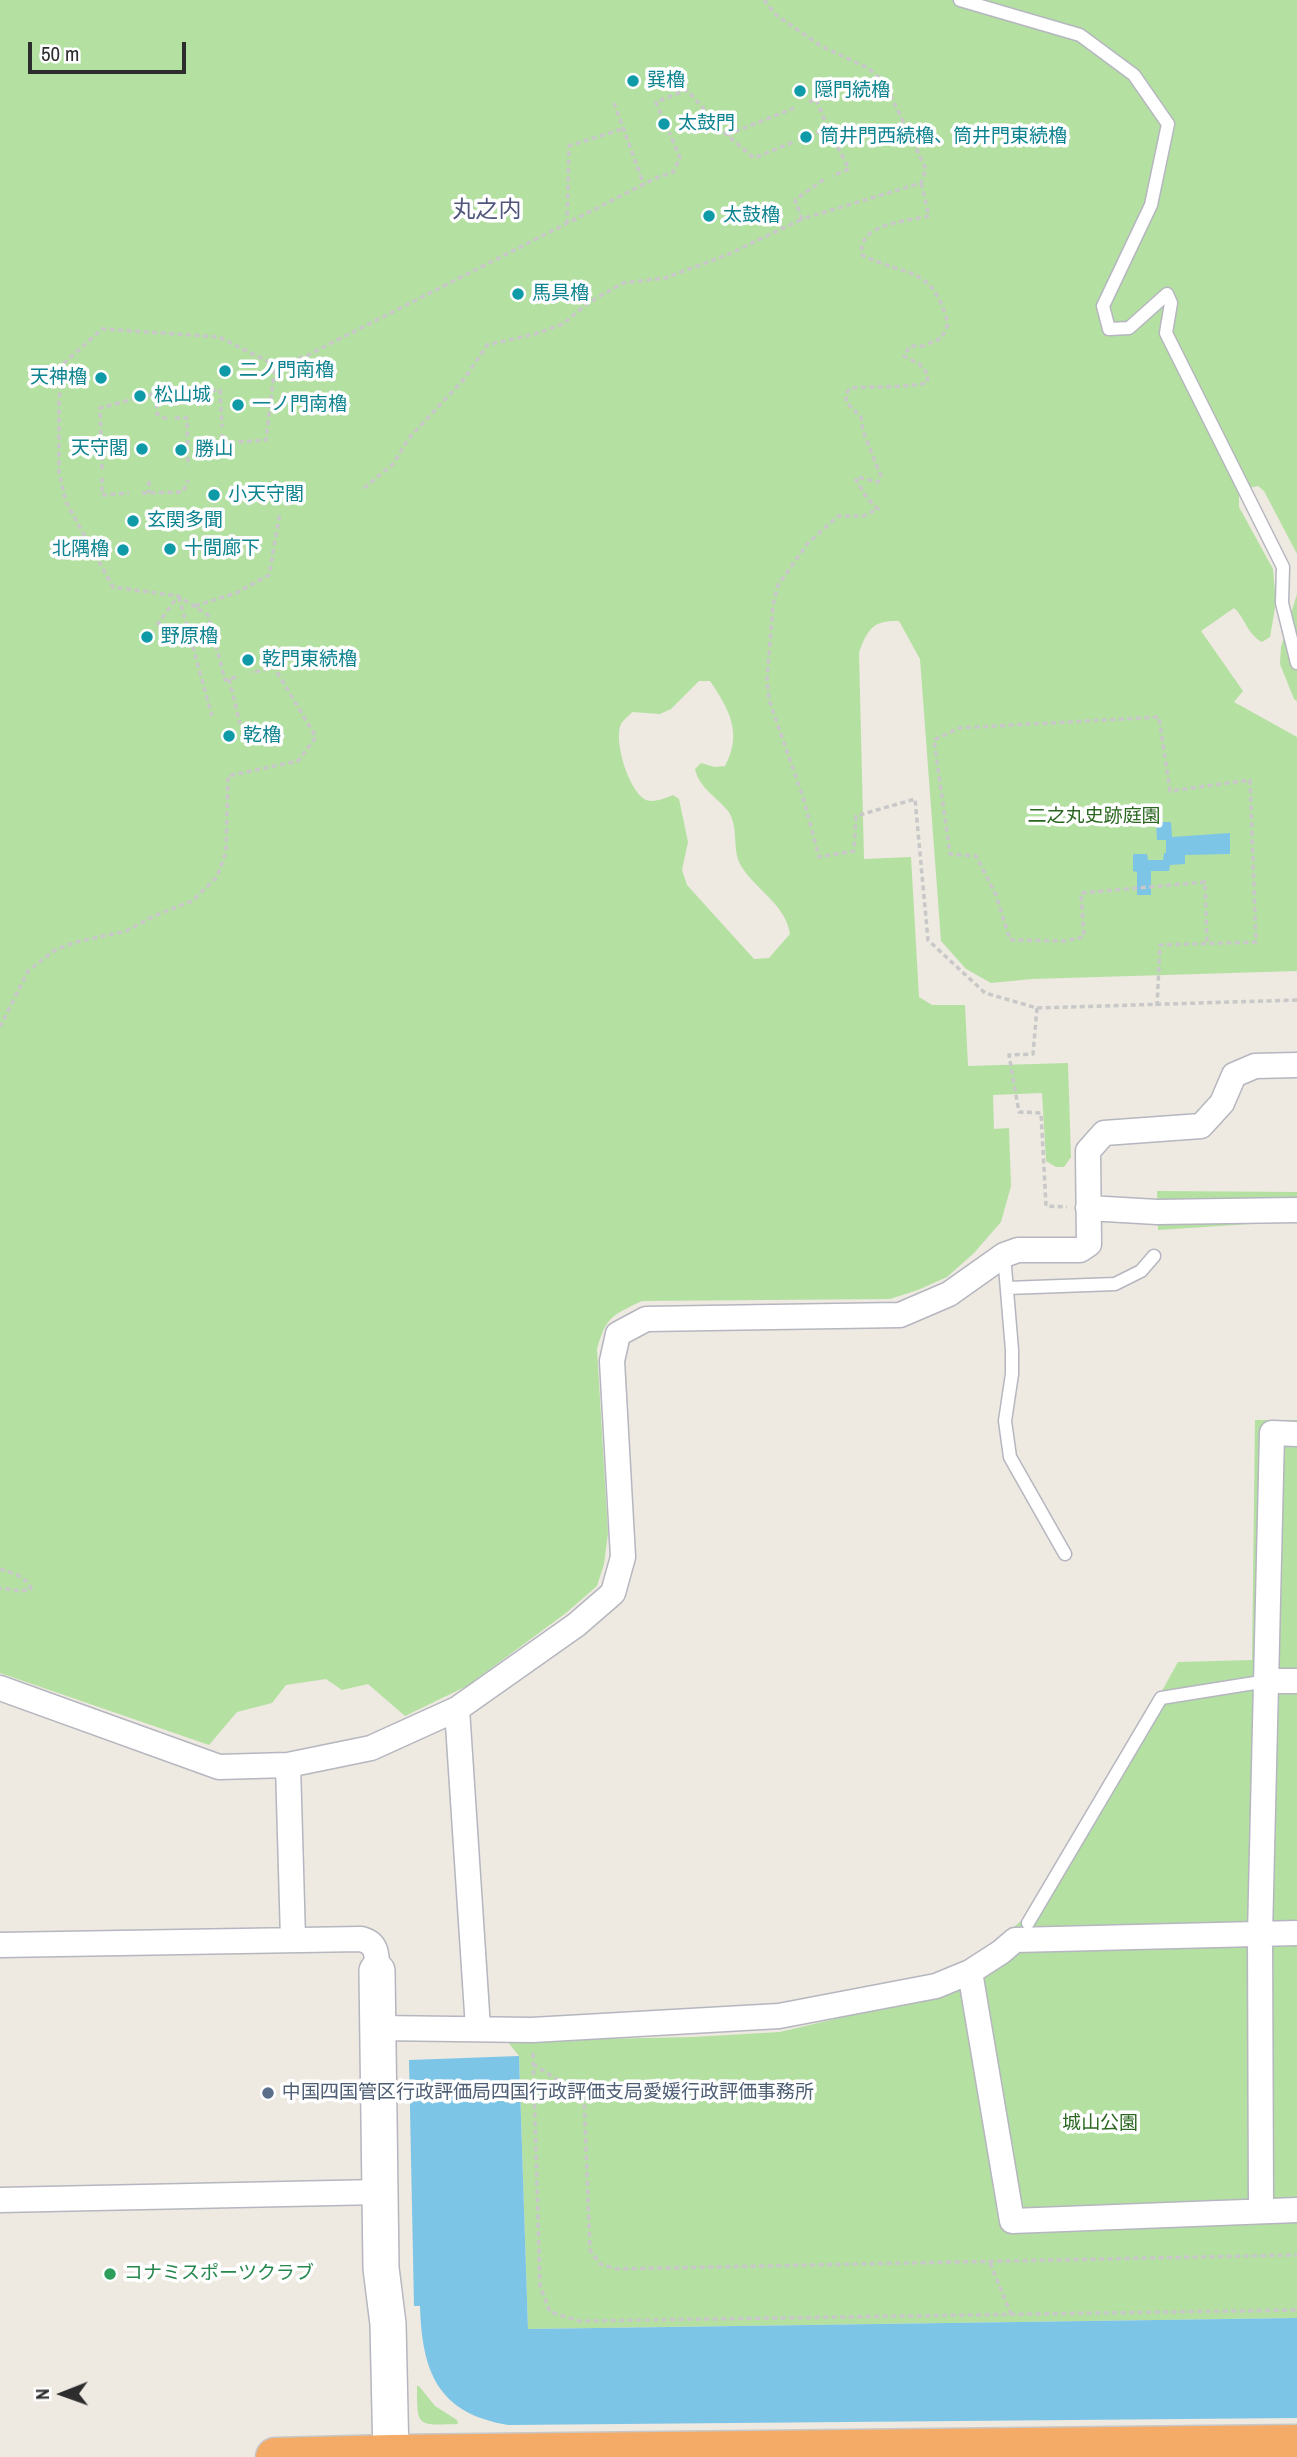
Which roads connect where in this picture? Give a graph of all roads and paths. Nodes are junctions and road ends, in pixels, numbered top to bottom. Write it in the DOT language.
graph roads {
  1 [pos="764,0"];
  2 [pos="960,0"];
  3 [pos="809,102"];
  4 [pos="614,103"];
  5 [pos="794,108"];
  6 [pos="661,114"];
  7 [pos="828,128"];
  8 [pos="622,129"];
  9 [pos="669,132"];
  10 [pos="816,133"];
  11 [pos="727,135"];
  12 [pos="796,141"];
  13 [pos="832,176"];
  14 [pos="826,178"];
  15 [pos="921,183"];
  16 [pos="644,185"];
  17 [pos="802,219"];
  18 [pos="566,224"];
  19 [pos="275,365"];
  20 [pos="192,391"];
  21 [pos="203,391"];
  22 [pos="156,393"];
  23 [pos="175,418"];
  24 [pos="167,419"];
  25 [pos="222,427"];
  26 [pos="222,433"];
  27 [pos="188,466"];
  28 [pos="102,469"];
  29 [pos="102,478"];
  30 [pos="188,480"];
  31 [pos="149,481"];
  32 [pos="364,488"];
  33 [pos="130,493"];
  34 [pos="142,493"];
  35 [pos="149,493"];
  36 [pos="280,513"];
  37 [pos="178,596"];
  38 [pos="195,606"];
  39 [pos="157,625"];
  40 [pos="1297,663"];
  41 [pos="251,673"];
  42 [pos="236,677"];
  43 [pos="229,679"];
  44 [pos="212,716"];
  45 [pos="240,724"];
  46 [pos="1206,944"];
  47 [pos="1297,1000"];
  48 [pos="1157,1006"];
  49 [pos="1037,1008"];
  50 [pos="0,1027"];
  51 [pos="1297,1065"];
  52 [pos="1088,1208"];
  53 [pos="1297,1210"];
  54 [pos="1004,1255"];
  55 [pos="1154,1256"];
  56 [pos="1007,1288"];
  57 [pos="1297,1434"];
  58 [pos="1065,1554"];
  59 [pos="0,1569"];
  60 [pos="0,1588"];
  61 [pos="1267,1681"];
  62 [pos="1297,1681"];
  63 [pos="0,1688"];
  64 [pos="457,1709"];
  65 [pos="288,1765"];
  66 [pos="1028,1923"];
  67 [pos="1297,1933"];
  68 [pos="1260,1934"];
  69 [pos="293,1939"];
  70 [pos="0,1945"];
  71 [pos="377,1971"];
  72 [pos="970,1972"];
  73 [pos="379,2028"];
  74 [pos="478,2028"];
  75 [pos="532,2030"];
  76 [pos="533,2064"];
  77 [pos="380,2192"];
  78 [pos="0,2200"];
  79 [pos="1297,2210"];
  80 [pos="1261,2211"];
  81 [pos="1297,2255"];
  82 [pos="990,2263"];
  83 [pos="1297,2310"];
  84 [pos="1011,2314"];
  85 [pos="1297,2444"];
  86 [pos="1238,2451"];
  87 [pos="947,2453"];
  88 [pos="645,2454"];
  89 [pos="392,2455"];
  90 [pos="275,2457"];
  1 -- 15 [label="path"];
  2 -- 40 [label="lane"];
  3 -- 7 [label="path"];
  4 -- 8 [label="path"];
  5 -- 11 [label="path"];
  6 -- 11 [label="path"];
  7 -- 10 [label="path"];
  7 -- 13 [label="path"];
  8 -- 16 [label="path"];
  8 -- 18 [label="path"];
  9 -- 16 [label="path"];
  11 -- 12 [label="path"];
  14 -- 17 [label="path"];
  15 -- 17 [label="path"];
  15 -- 49 [label="path"];
  16 -- 18 [label="path"];
  17 -- 32 [label="path"];
  18 -- 19 [label="path"];
  19 -- 26 [label="path"];
  19 -- 37 [label="path"];
  20 -- 22 [label="path"];
  21 -- 25 [label="path"];
  22 -- 24 [label="path"];
  22 -- 28 [label="path"];
  23 -- 27 [label="path"];
  29 -- 33 [label="path"];
  30 -- 35 [label="path"];
  31 -- 35 [label="path"];
  34 -- 35 [label="path"];
  36 -- 38 [label="path"];
  37 -- 38 [label="path"];
  37 -- 39 [label="path"];
  37 -- 44 [label="path"];
  38 -- 43 [label="path"];
  41 -- 50 [label="path"];
  42 -- 43 [label="path"];
  43 -- 45 [label="path"];
  46 -- 46 [label="path"];
  46 -- 48 [label="path"];
  47 -- 48 [label="path"];
  48 -- 49 [label="path"];
  49 -- 52 [label="path"];
  51 -- 52 [label="street"];
  52 -- 53 [label="street"];
  52 -- 54 [label="street"];
  54 -- 56 [label="lane"];
  54 -- 64 [label="street"];
  55 -- 56 [label="lane"];
  56 -- 58 [label="lane"];
  57 -- 61 [label="street"];
  59 -- 60 [label="path"];
  61 -- 62 [label="street"];
  61 -- 66 [label="lane"];
  61 -- 68 [label="street"];
  63 -- 65 [label="street"];
  64 -- 65 [label="street"];
  64 -- 74 [label="street"];
  65 -- 69 [label="street"];
  67 -- 68 [label="street"];
  68 -- 72 [label="street"];
  68 -- 80 [label="street"];
  69 -- 70 [label="street"];
  69 -- 71 [label="street"];
  71 -- 73 [label="street"];
  72 -- 75 [label="street"];
  72 -- 80 [label="street"];
  73 -- 74 [label="street"];
  73 -- 77 [label="street"];
  74 -- 75 [label="street"];
  75 -- 76 [label="path"];
  76 -- 82 [label="path"];
  76 -- 84 [label="path"];
  77 -- 78 [label="street"];
  77 -- 89 [label="street"];
  79 -- 80 [label="street"];
  81 -- 82 [label="path"];
  82 -- 84 [label="path"];
  83 -- 84 [label="path"];
  85 -- 86 [label="highway"];
  86 -- 87 [label="highway"];
  87 -- 88 [label="highway"];
  88 -- 89 [label="highway"];
  89 -- 90 [label="highway"];
}
